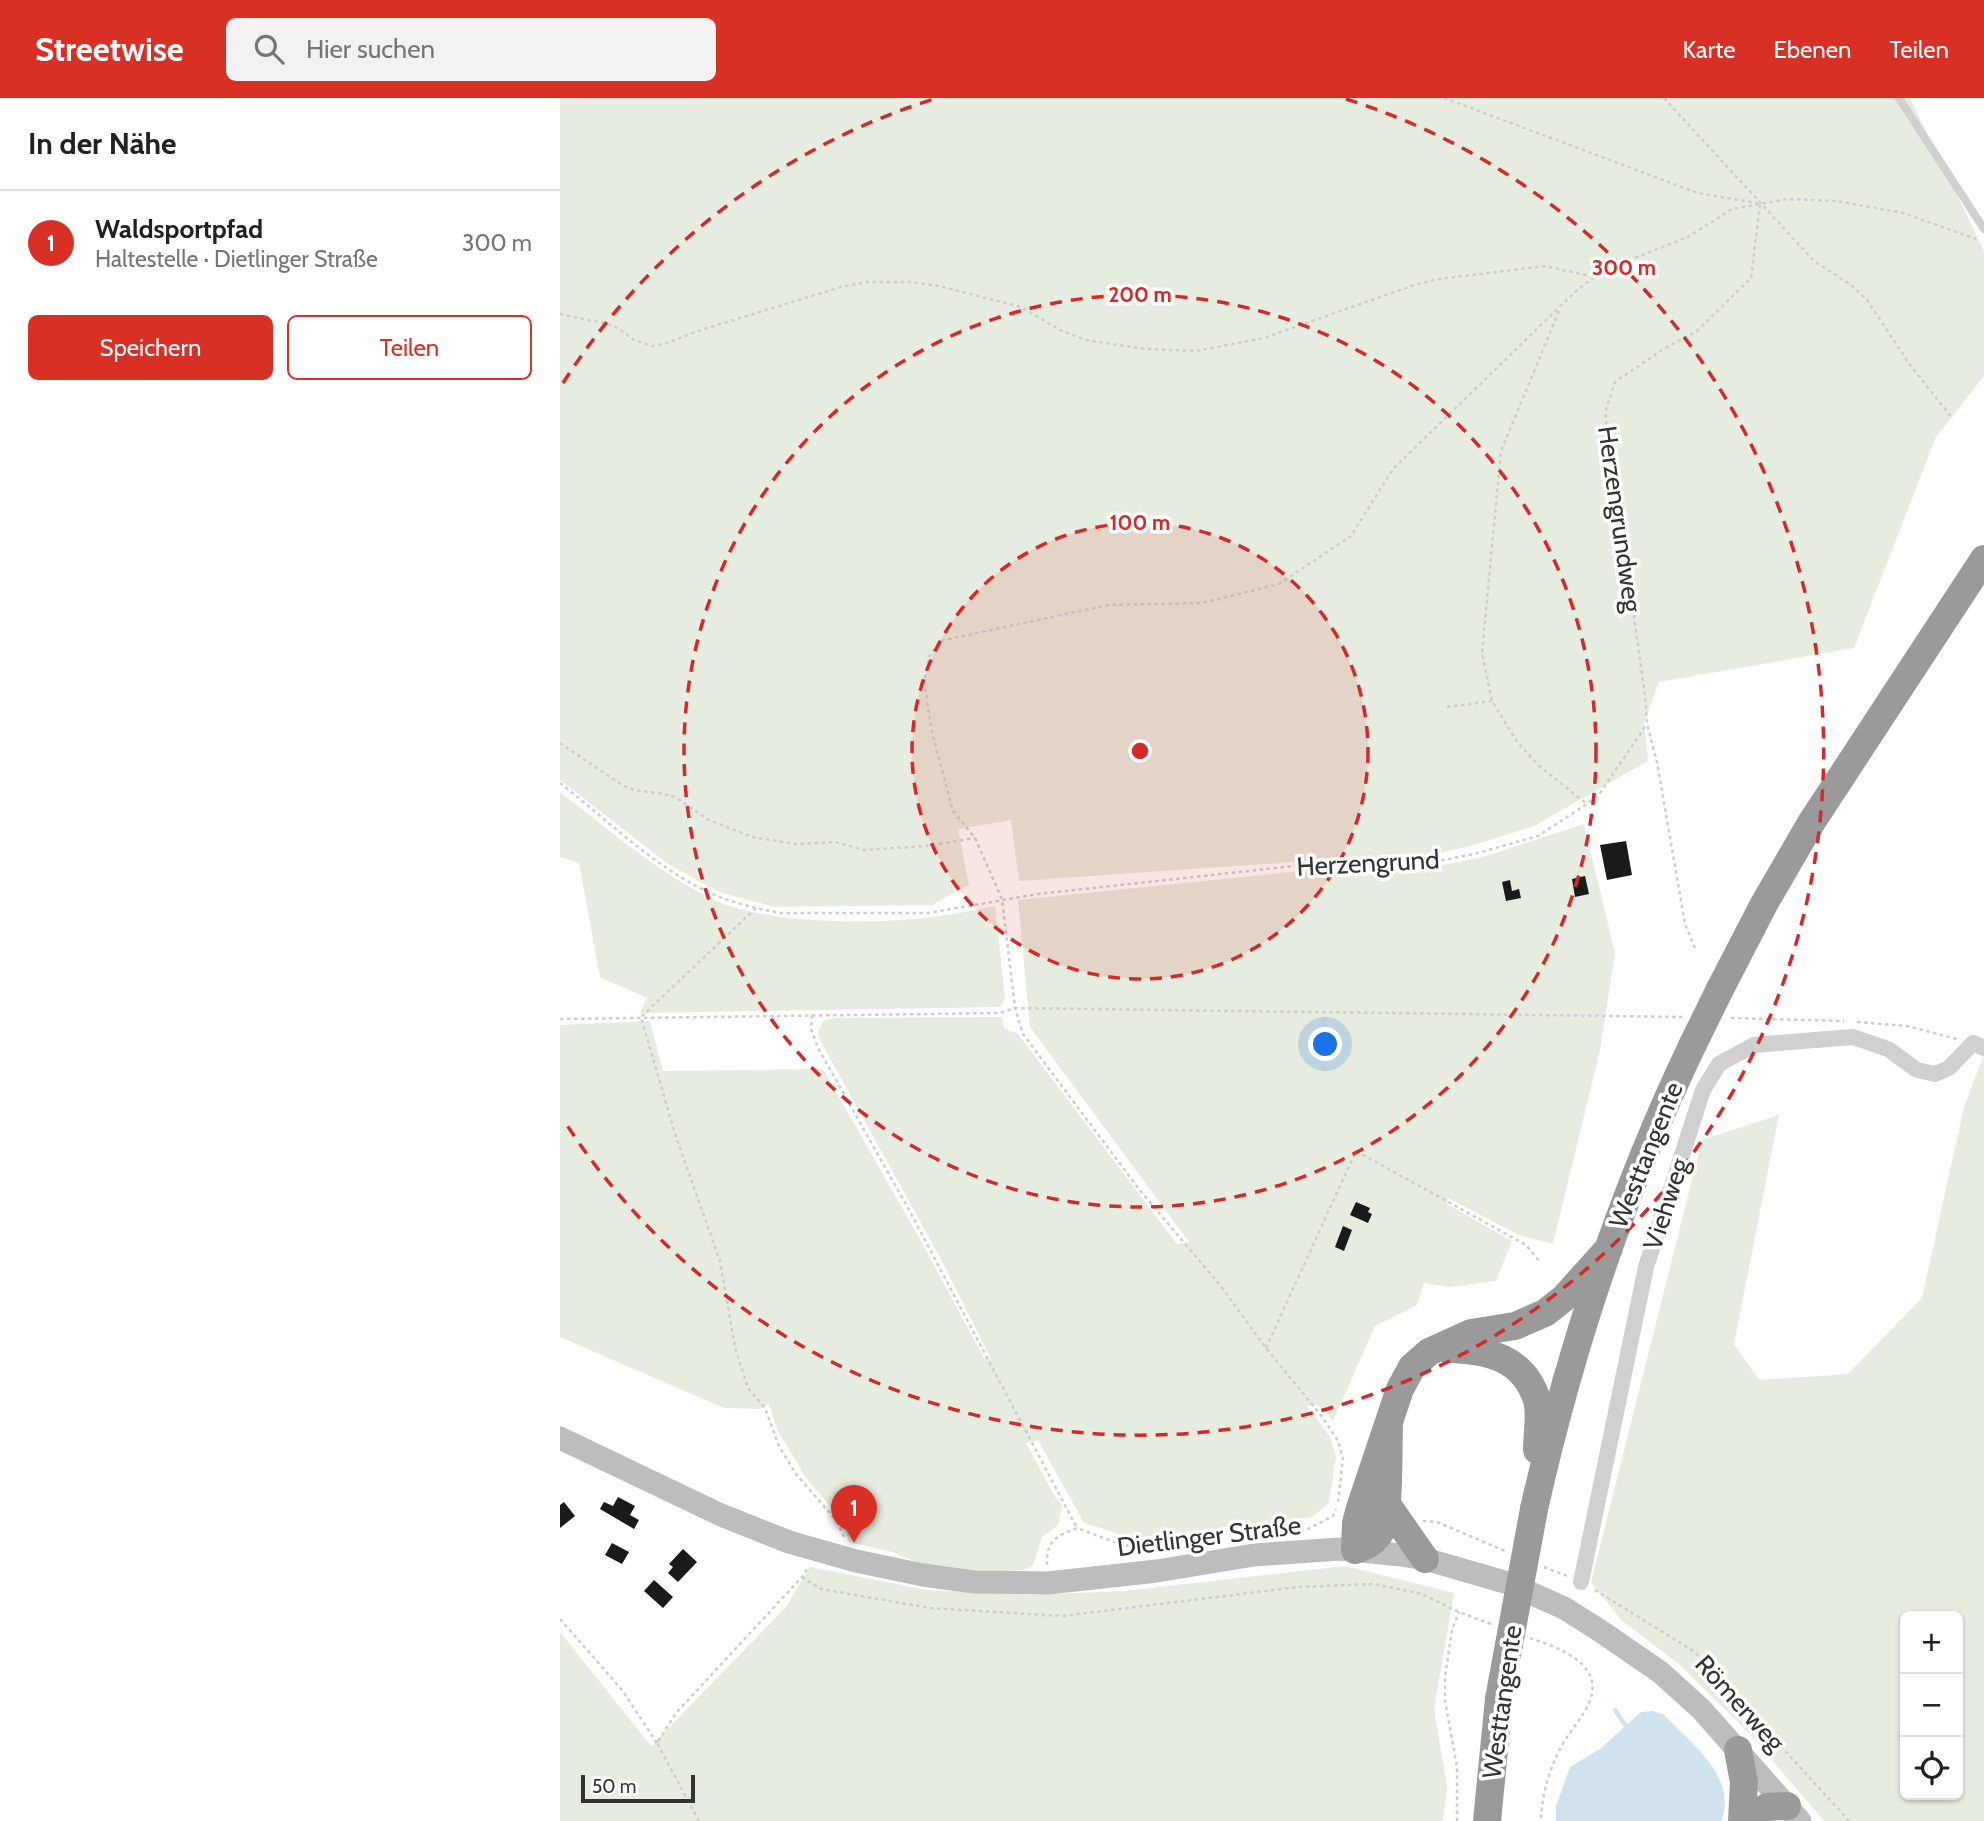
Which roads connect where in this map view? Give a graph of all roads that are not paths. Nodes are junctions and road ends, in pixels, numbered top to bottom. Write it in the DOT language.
graph roads {
  1 [pos="1899,98"];
  2 [pos="1984,229"];
  3 [pos="1984,559"];
  4 [pos="1978,1046"];
  5 [pos="1609,1248"];
  6 [pos="1437,1348"];
  7 [pos="1389,1427"];
  8 [pos="560,1438"];
  9 [pos="1536,1498"];
  10 [pos="1386,1503"];
  11 [pos="1356,1550"];
  12 [pos="1425,1559"];
  13 [pos="1581,1582"];
  14 [pos="1738,1750"];
  15 [pos="1490,1782"];
  16 [pos="1788,1816"];
  17 [pos="1487,1821"];
  18 [pos="1497,1821"];
  19 [pos="1744,1821"];
  1 -- 2 [label="lane"];
  3 -- 5 [label="highway, Westtangente, bridge"];
  4 -- 13 [label="street, Viehweg"];
  5 -- 6 [label="highway"];
  5 -- 9 [label="highway, Westtangente"];
  6 -- 7 [label="highway"];
  6 -- 9 [label="highway"];
  7 -- 10 [label="highway"];
  7 -- 11 [label="highway"];
  8 -- 11 [label="main road, Dietlinger Straße"];
  9 -- 15 [label="highway, Westtangente, bridge"];
  10 -- 11 [label="highway"];
  10 -- 12 [label="highway"];
  11 -- 12 [label="main road, Dietlinger Straße"];
  12 -- 14 [label="main road, Dietlinger Straße"];
  14 -- 16 [label="main road, Dietlinger Straße"];
  14 -- 19 [label="highway"];
  15 -- 17 [label="highway, Westtangente"];
  15 -- 18 [label="highway"];
  16 -- 19 [label="highway"];
}
